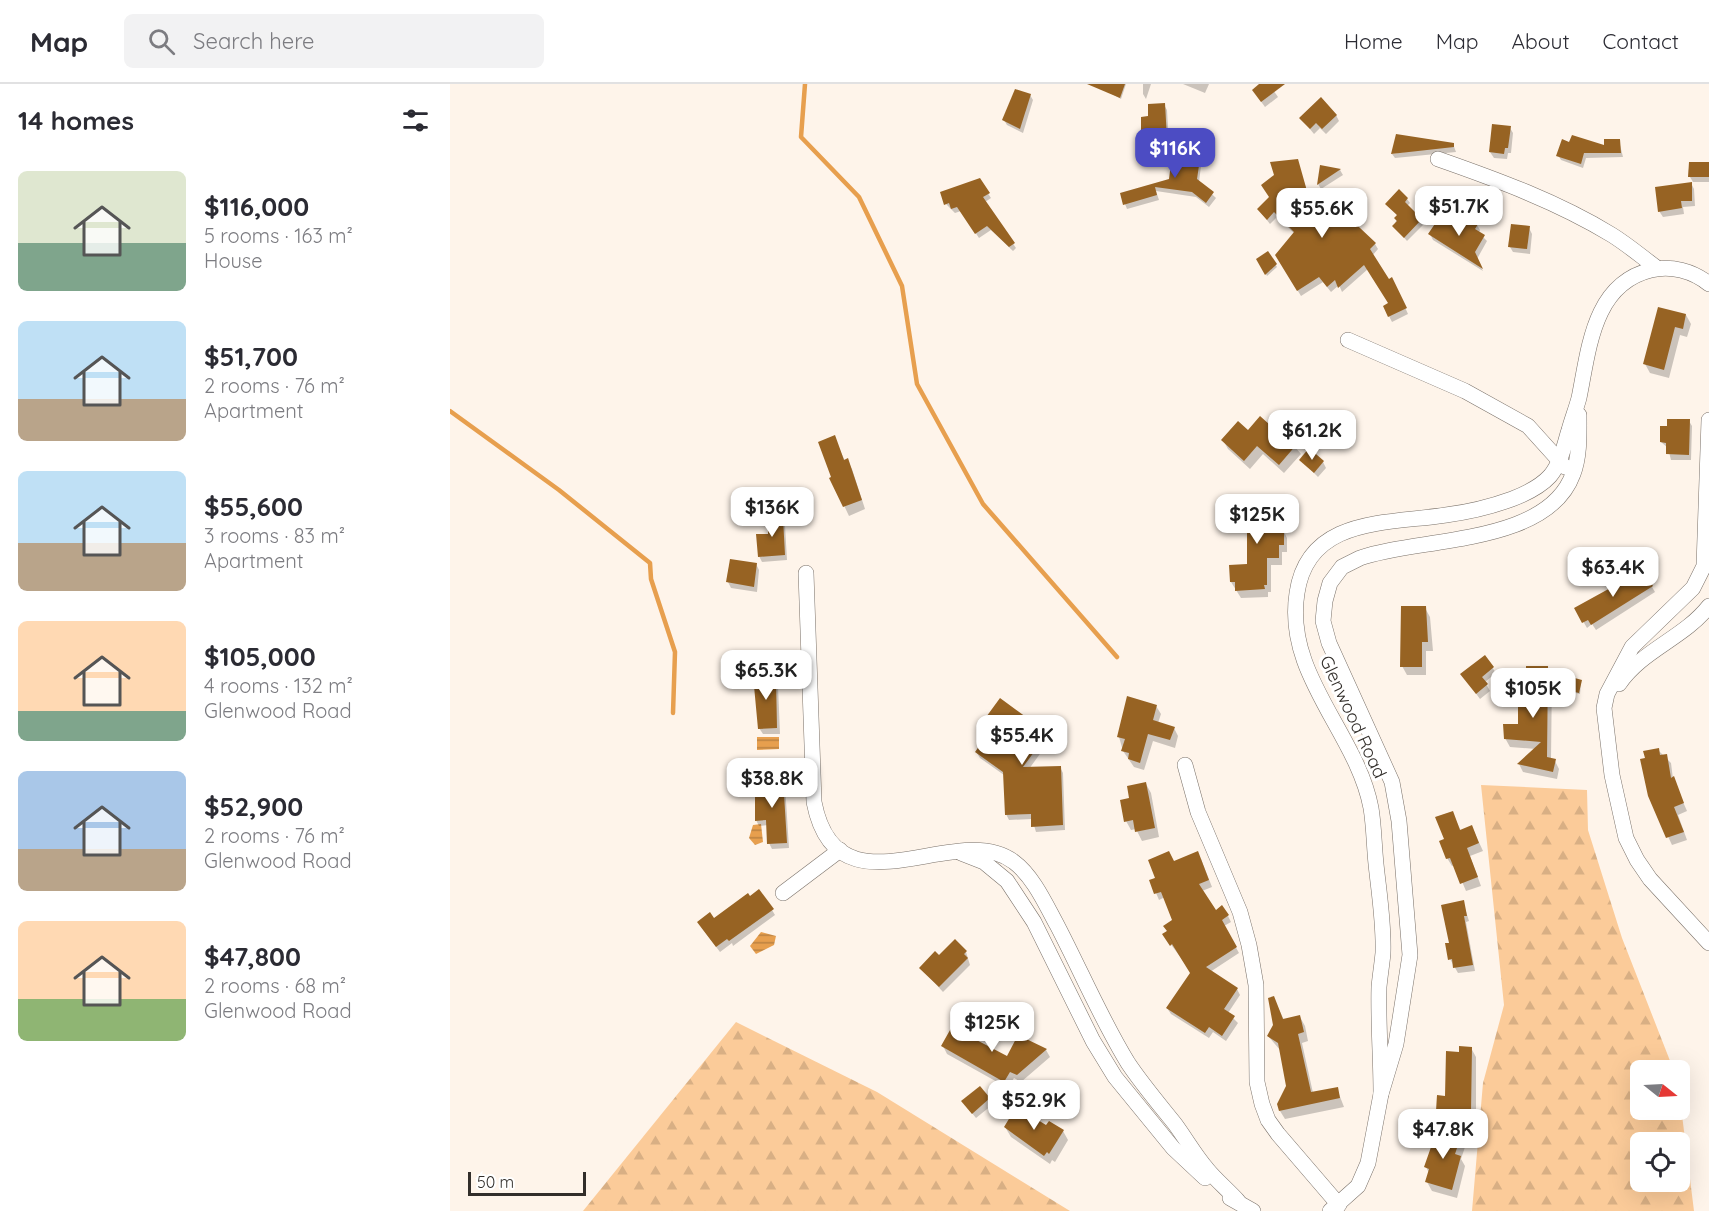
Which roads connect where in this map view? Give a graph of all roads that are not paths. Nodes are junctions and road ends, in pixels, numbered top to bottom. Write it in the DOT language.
graph roads {
  1 [pos="1438,159"];
  2 [pos="1657,268"];
  3 [pos="1709,284"];
  4 [pos="1348,340"];
  5 [pos="1578,400"];
  6 [pos="1709,420"];
  7 [pos="1560,461"];
  8 [pos="1572,477"];
  9 [pos="806,573"];
  10 [pos="1709,606"];
  11 [pos="1606,721"];
  12 [pos="1185,765"];
  13 [pos="840,850"];
  14 [pos="783,893"];
  15 [pos="1709,943"];
  16 [pos="1381,1094"];
  17 [pos="1334,1208"];
  18 [pos="1254,1211"];
  1 -- 2 [label="street"];
  2 -- 3 [label="street, Glenwood Road"];
  2 -- 5 [label="street, Glenwood Road"];
  4 -- 7 [label="street"];
  5 -- 7 [label="street, Glenwood Road"];
  5 -- 8 [label="street, Glenwood Road"];
  6 -- 11 [label="street"];
  7 -- 8 [label="street"];
  7 -- 16 [label="street, Glenwood Road"];
  8 -- 16 [label="street, Glenwood Road"];
  9 -- 13 [label="street"];
  10 -- 11 [label="street"];
  11 -- 15 [label="street"];
  12 -- 17 [label="street"];
  13 -- 14 [label="street"];
  13 -- 18 [label="street"];
  16 -- 17 [label="street, Glenwood Road"];
}
